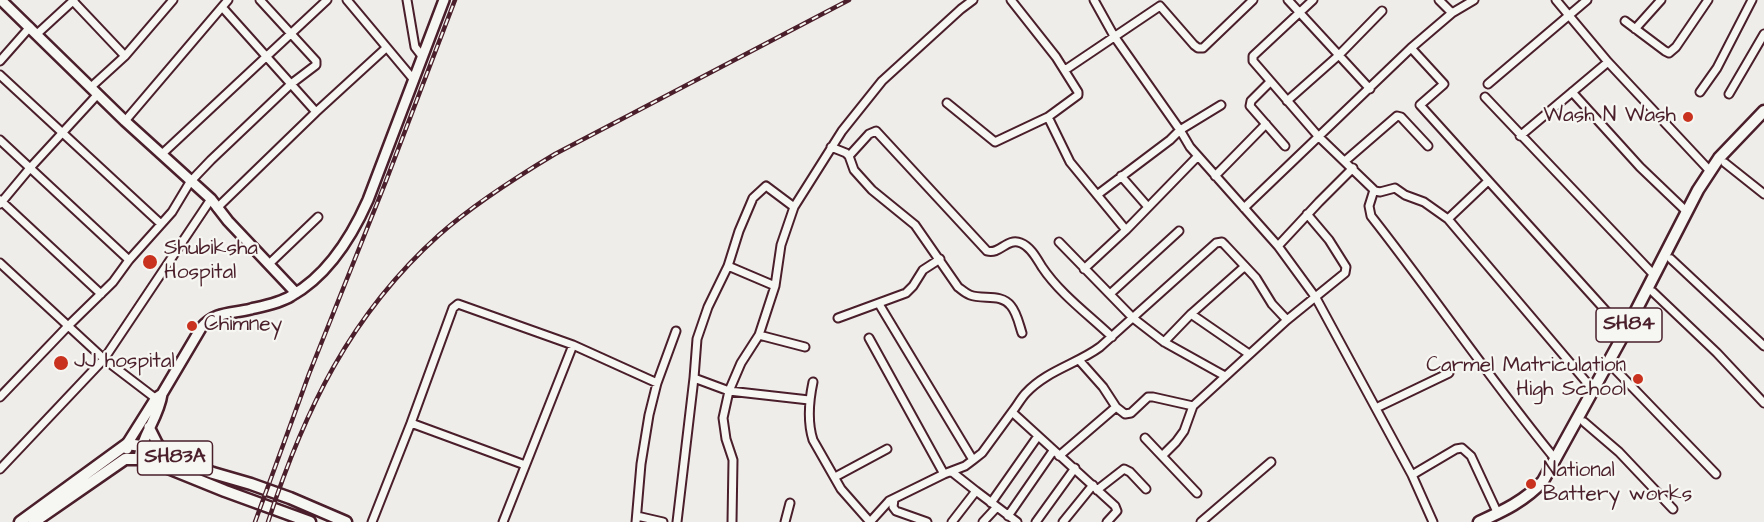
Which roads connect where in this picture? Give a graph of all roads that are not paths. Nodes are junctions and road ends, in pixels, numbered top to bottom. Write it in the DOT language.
graph roads {
  1 [pos="1,0"];
  2 [pos="73,0"];
  3 [pos="173,0"];
  4 [pos="228,0"];
  5 [pos="260,0"];
  6 [pos="327,0"];
  7 [pos="347,0"];
  8 [pos="407,0"];
  9 [pos="444,0"];
  10 [pos="973,0"];
  11 [pos="1011,0"];
  12 [pos="1253,0"];
  13 [pos="1288,0"];
  14 [pos="1312,0"];
  15 [pos="1439,0"];
  16 [pos="1474,0"];
  17 [pos="1556,0"];
  18 [pos="1587,0"];
  19 [pos="1661,0"];
  20 [pos="1752,0"];
  21 [pos="1098,1"];
  22 [pos="1704,1"];
  23 [pos="222,7"];
  24 [pos="1382,11"];
  25 [pos="1299,12"];
  26 [pos="1452,13"];
  27 [pos="1568,16"];
  28 [pos="1625,21"];
  29 [pos="1635,29"];
  30 [pos="34,30"];
  31 [pos="289,34"];
  32 [pos="1764,34"];
  33 [pos="1114,36"];
  34 [pos="386,48"];
  35 [pos="1411,48"];
  36 [pos="1339,55"];
  37 [pos="125,56"];
  38 [pos="265,56"];
  39 [pos="422,56"];
  40 [pos="0,61"];
  41 [pos="1608,62"];
  42 [pos="1065,70"];
  43 [pos="0,75"];
  44 [pos="414,80"];
  45 [pos="1270,82"];
  46 [pos="291,84"];
  47 [pos="1488,84"];
  48 [pos="1370,89"];
  49 [pos="95,90"];
  50 [pos="1572,92"];
  51 [pos="1700,92"];
  52 [pos="1729,94"];
  53 [pos="1485,98"];
  54 [pos="1287,101"];
  55 [pos="947,103"];
  56 [pos="1221,105"];
  57 [pos="1764,111"];
  58 [pos="316,112"];
  59 [pos="1048,117"];
  60 [pos="1764,120"];
  61 [pos="125,121"];
  62 [pos="1266,124"];
  63 [pos="1179,130"];
  64 [pos="63,132"];
  65 [pos="1318,136"];
  66 [pos="1520,136"];
  67 [pos="0,140"];
  68 [pos="1285,146"];
  69 [pos="1428,146"];
  70 [pos="831,147"];
  71 [pos="162,154"];
  72 [pos="849,156"];
  73 [pos="1197,157"];
  74 [pos="1346,161"];
  75 [pos="1725,163"];
  76 [pos="30,168"];
  77 [pos="1353,168"];
  78 [pos="1710,171"];
  79 [pos="1121,176"];
  80 [pos="1215,176"];
  81 [pos="1488,181"];
  82 [pos="190,182"];
  83 [pos="1375,192"];
  84 [pos="1764,194"];
  85 [pos="1097,195"];
  86 [pos="211,200"];
  87 [pos="1,202"];
  88 [pos="794,207"];
  89 [pos="1148,207"];
  90 [pos="218,208"];
  91 [pos="1245,208"];
  92 [pos="1687,212"];
  93 [pos="1307,214"];
  94 [pos="318,217"];
  95 [pos="1448,219"];
  96 [pos="161,224"];
  97 [pos="1126,230"];
  98 [pos="1179,231"];
  99 [pos="1059,242"];
  100 [pos="1278,246"];
  101 [pos="940,259"];
  102 [pos="1671,259"];
  103 [pos="129,260"];
  104 [pos="0,262"];
  105 [pos="269,264"];
  106 [pos="728,266"];
  107 [pos="1244,267"];
  108 [pos="1084,269"];
  109 [pos="1654,276"];
  110 [pos="775,286"];
  111 [pos="296,292"];
  112 [pos="1653,292"];
  113 [pos="101,294"];
  114 [pos="1110,294"];
  115 [pos="1316,298"];
  116 [pos="879,304"];
  117 [pos="1191,314"];
  118 [pos="838,318"];
  119 [pos="1133,318"];
  120 [pos="1287,321"];
  121 [pos="68,326"];
  122 [pos="676,331"];
  123 [pos="1625,332"];
  124 [pos="1022,333"];
  125 [pos="759,335"];
  126 [pos="1112,337"];
  127 [pos="868,338"];
  128 [pos="1164,342"];
  129 [pos="573,345"];
  130 [pos="1764,346"];
  131 [pos="805,347"];
  132 [pos="1249,354"];
  133 [pos="104,359"];
  134 [pos="1079,360"];
  135 [pos="1610,365"];
  136 [pos="1449,373"];
  137 [pos="1225,376"];
  138 [pos="694,378"];
  139 [pos="813,382"];
  140 [pos="657,383"];
  141 [pos="729,391"];
  142 [pos="1594,391"];
  143 [pos="0,397"];
  144 [pos="159,398"];
  145 [pos="809,400"];
  146 [pos="1764,402"];
  147 [pos="1193,406"];
  148 [pos="1116,407"];
  149 [pos="1376,408"];
  150 [pos="1012,412"];
  151 [pos="1584,422"];
  152 [pos="411,423"];
  153 [pos="149,427"];
  154 [pos="1038,436"];
  155 [pos="1145,438"];
  156 [pos="127,444"];
  157 [pos="141,446"];
  158 [pos="887,449"];
  159 [pos="1056,453"];
  160 [pos="166,454"];
  161 [pos="1162,456"];
  162 [pos="125,459"];
  163 [pos="139,459"];
  164 [pos="973,460"];
  165 [pos="1556,460"];
  166 [pos="1271,462"];
  167 [pos="525,465"];
  168 [pos="1075,468"];
  169 [pos="0,469"];
  170 [pos="948,473"];
  171 [pos="1716,474"];
  172 [pos="1412,475"];
  173 [pos="835,477"];
  174 [pos="1095,488"];
  175 [pos="1146,489"];
  176 [pos="976,491"];
  177 [pos="1197,493"];
  178 [pos="894,499"];
  179 [pos="790,503"];
  180 [pos="994,505"];
  181 [pos="1673,509"];
  182 [pos="1008,516"];
  183 [pos="1497,518"];
  184 [pos="636,519"];
  185 [pos="20,522"];
  186 [pos="34,522"];
  187 [pos="310,522"];
  188 [pos="346,522"];
  189 [pos="372,522"];
  190 [pos="503,522"];
  191 [pos="663,522"];
  192 [pos="677,522"];
  193 [pos="732,522"];
  194 [pos="785,522"];
  195 [pos="870,522"];
  196 [pos="927,522"];
  197 [pos="952,522"];
  198 [pos="984,522"];
  199 [pos="1017,522"];
  200 [pos="1036,522"];
  201 [pos="1063,522"];
  202 [pos="1107,522"];
  203 [pos="1201,522"];
  204 [pos="1433,522"];
  205 [pos="1479,522"];
  1 -- 30 [label="street"];
  2 -- 30 [label="street"];
  2 -- 37 [label="street"];
  3 -- 37 [label="street"];
  4 -- 23 [label="street"];
  5 -- 31 [label="street"];
  6 -- 31 [label="street"];
  7 -- 34 [label="street"];
  8 -- 39 [label="street"];
  9 -- 39 [label="street"];
  10 -- 70 [label="street"];
  11 -- 42 [label="street"];
  12 -- 33 [label="street"];
  13 -- 25 [label="street"];
  14 -- 25 [label="street"];
  15 -- 26 [label="street"];
  16 -- 26 [label="street"];
  17 -- 27 [label="street"];
  18 -- 27 [label="street"];
  19 -- 29 [label="street"];
  20 -- 51 [label="street"];
  21 -- 33 [label="street"];
  22 -- 29 [label="street"];
  23 -- 38 [label="street"];
  23 -- 61 [label="street"];
  24 -- 36 [label="street"];
  25 -- 36 [label="street"];
  25 -- 45 [label="street"];
  26 -- 35 [label="street"];
  27 -- 41 [label="street"];
  27 -- 47 [label="street"];
  28 -- 29 [label="street"];
  30 -- 40 [label="street"];
  30 -- 49 [label="street"];
  31 -- 38 [label="street"];
  31 -- 46 [label="street"];
  32 -- 52 [label="street"];
  33 -- 42 [label="street"];
  33 -- 63 [label="street"];
  34 -- 44 [label="street"];
  34 -- 58 [label="street"];
  35 -- 48 [label="street"];
  35 -- 81 [label="street"];
  36 -- 48 [label="street"];
  36 -- 54 [label="street"];
  37 -- 49 [label="street"];
  38 -- 46 [label="street"];
  38 -- 71 [label="street"];
  39 -- 44 [label="street"];
  41 -- 50 [label="street"];
  41 -- 78 [label="street"];
  42 -- 59 [label="street"];
  43 -- 64 [label="street"];
  44 -- 111 [label="street"];
  45 -- 54 [label="street"];
  45 -- 62 [label="street"];
  46 -- 58 [label="street"];
  46 -- 82 [label="street"];
  48 -- 65 [label="street"];
  49 -- 61 [label="street"];
  49 -- 64 [label="street"];
  50 -- 66 [label="street"];
  50 -- 92 [label="street"];
  53 -- 66 [label="street"];
  54 -- 65 [label="street"];
  55 -- 59 [label="street"];
  56 -- 63 [label="street"];
  57 -- 78 [label="main road, SH84"];
  58 -- 90 [label="street"];
  59 -- 85 [label="street"];
  60 -- 75 [label="main road, SH84"];
  61 -- 71 [label="street"];
  62 -- 68 [label="street"];
  62 -- 80 [label="street"];
  63 -- 73 [label="street"];
  63 -- 79 [label="street"];
  64 -- 76 [label="street"];
  64 -- 96 [label="street"];
  65 -- 74 [label="street"];
  65 -- 91 [label="street"];
  66 -- 109 [label="street"];
  67 -- 76 [label="street"];
  69 -- 74 [label="street"];
  70 -- 72 [label="street"];
  70 -- 88 [label="street"];
  71 -- 82 [label="street"];
  72 -- 101 [label="street"];
  72 -- 126 [label="street"];
  73 -- 80 [label="street"];
  73 -- 89 [label="street"];
  74 -- 77 [label="street"];
  75 -- 84 [label="street"];
  75 -- 102 [label="main road, SH84"];
  76 -- 87 [label="street"];
  76 -- 103 [label="street"];
  77 -- 83 [label="street"];
  77 -- 93 [label="street"];
  78 -- 92 [label="main road, SH84"];
  79 -- 85 [label="street"];
  79 -- 89 [label="street"];
  80 -- 91 [label="street"];
  81 -- 95 [label="street"];
  81 -- 123 [label="street"];
  82 -- 86 [label="street"];
  82 -- 96 [label="street"];
  83 -- 95 [label="street"];
  83 -- 165 [label="street"];
  85 -- 97 [label="street"];
  86 -- 90 [label="street"];
  86 -- 133 [label="street"];
  87 -- 113 [label="street"];
  88 -- 106 [label="street"];
  88 -- 110 [label="street"];
  89 -- 97 [label="street"];
  90 -- 105 [label="street"];
  91 -- 100 [label="street"];
  92 -- 109 [label="main road, SH84"];
  93 -- 100 [label="street"];
  93 -- 115 [label="street"];
  94 -- 105 [label="street"];
  95 -- 142 [label="street"];
  96 -- 103 [label="street"];
  97 -- 108 [label="street"];
  98 -- 114 [label="street"];
  99 -- 108 [label="street"];
  100 -- 115 [label="street"];
  101 -- 116 [label="street"];
  101 -- 124 [label="street"];
  102 -- 112 [label="main road, SH84"];
  102 -- 130 [label="street"];
  103 -- 113 [label="street"];
  104 -- 121 [label="street"];
  105 -- 111 [label="street"];
  106 -- 110 [label="street"];
  106 -- 138 [label="street"];
  107 -- 117 [label="street"];
  107 -- 119 [label="street"];
  107 -- 120 [label="street"];
  108 -- 114 [label="street"];
  109 -- 123 [label="main road, SH84"];
  110 -- 125 [label="street"];
  111 -- 144 [label="street"];
  112 -- 135 [label="main road, SH84"];
  112 -- 146 [label="street"];
  113 -- 121 [label="street"];
  114 -- 119 [label="street"];
  115 -- 120 [label="street"];
  115 -- 149 [label="street"];
  116 -- 118 [label="street"];
  116 -- 164 [label="street"];
  117 -- 128 [label="street"];
  117 -- 132 [label="street"];
  119 -- 126 [label="street"];
  119 -- 128 [label="street"];
  120 -- 132 [label="street"];
  121 -- 133 [label="street"];
  121 -- 143 [label="street"];
  122 -- 140 [label="street"];
  123 -- 135 [label="main road, SH84"];
  125 -- 131 [label="street"];
  125 -- 141 [label="street"];
  126 -- 134 [label="street"];
  127 -- 170 [label="street"];
  128 -- 137 [label="street"];
  129 -- 140 [label="street"];
  129 -- 152 [label="street"];
  129 -- 167 [label="street"];
  132 -- 137 [label="street"];
  133 -- 144 [label="street"];
  133 -- 169 [label="street"];
  134 -- 148 [label="street"];
  134 -- 150 [label="street"];
  135 -- 142 [label="main road, SH84"];
  135 -- 151 [label="main road, SH84"];
  135 -- 171 [label="street"];
  136 -- 149 [label="street"];
  137 -- 147 [label="street"];
  138 -- 141 [label="street"];
  138 -- 192 [label="street"];
  139 -- 145 [label="street"];
  140 -- 184 [label="street"];
  141 -- 145 [label="street"];
  141 -- 193 [label="street"];
  142 -- 165 [label="main road, SH84"];
  144 -- 153 [label="street"];
  144 -- 156 [label="street"];
  145 -- 173 [label="street"];
  147 -- 148 [label="street"];
  147 -- 161 [label="street"];
  148 -- 159 [label="street"];
  149 -- 172 [label="street"];
  150 -- 154 [label="street"];
  150 -- 164 [label="street"];
  151 -- 181 [label="street"];
  151 -- 183 [label="main road, SH84"];
  152 -- 167 [label="street"];
  152 -- 189 [label="street"];
  153 -- 157 [label="street"];
  153 -- 160 [label="street"];
  154 -- 159 [label="street"];
  154 -- 180 [label="street"];
  155 -- 161 [label="street"];
  156 -- 157 [label="main road, SH83A"];
  156 -- 162 [label="street"];
  156 -- 185 [label="main road, SH83A"];
  157 -- 160 [label="main road, SH83A"];
  157 -- 163 [label="street"];
  158 -- 173 [label="street"];
  159 -- 168 [label="street"];
  159 -- 182 [label="street"];
  160 -- 188 [label="main road, SH83A"];
  161 -- 177 [label="street"];
  162 -- 163 [label="main road, SH83A"];
  162 -- 186 [label="main road, SH83A"];
  163 -- 187 [label="main road, SH83A"];
  164 -- 170 [label="street"];
  165 -- 183 [label="main road, SH84"];
  166 -- 203 [label="street"];
  167 -- 190 [label="street"];
  168 -- 174 [label="street"];
  168 -- 200 [label="street"];
  170 -- 176 [label="street"];
  170 -- 178 [label="street"];
  172 -- 183 [label="street"];
  172 -- 204 [label="street"];
  173 -- 195 [label="street"];
  174 -- 175 [label="street"];
  174 -- 201 [label="street"];
  174 -- 202 [label="street"];
  176 -- 180 [label="street"];
  176 -- 197 [label="street"];
  178 -- 195 [label="street"];
  178 -- 196 [label="street"];
  179 -- 194 [label="street"];
  180 -- 182 [label="street"];
  180 -- 198 [label="street"];
  182 -- 199 [label="street"];
  183 -- 205 [label="main road, SH84"];
  184 -- 191 [label="street"];
}
